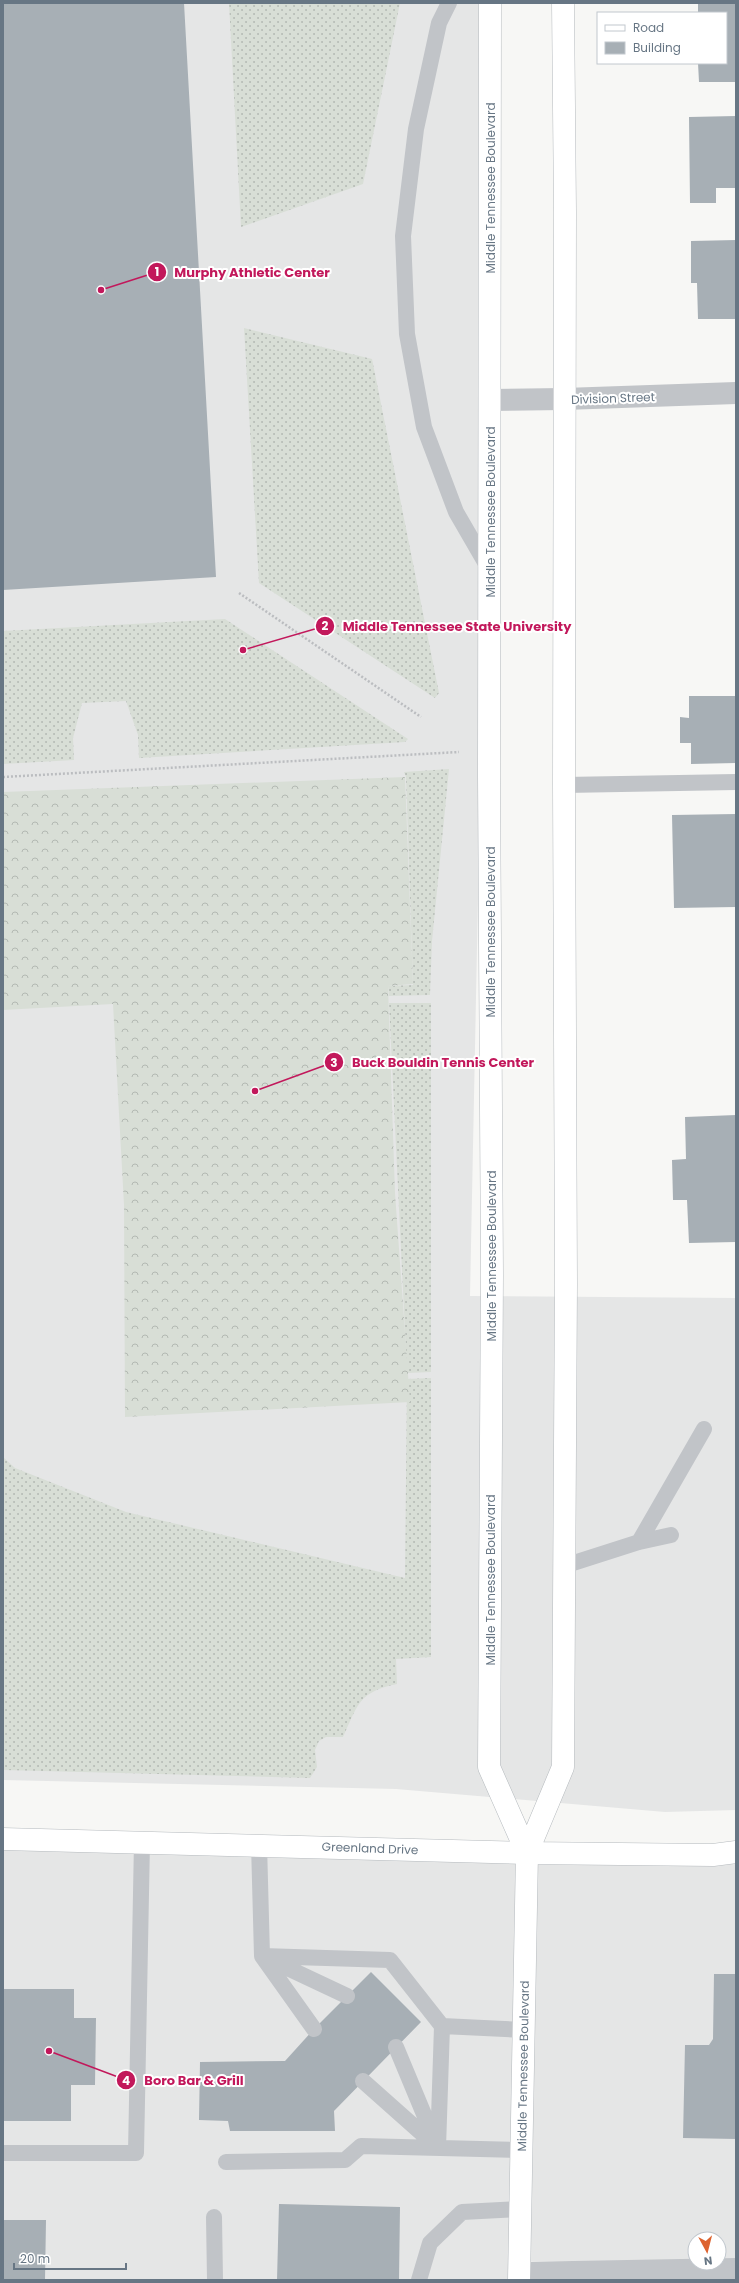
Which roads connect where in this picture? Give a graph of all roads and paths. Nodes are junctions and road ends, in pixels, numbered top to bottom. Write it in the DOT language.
graph roads {
  1 [pos="449,3"];
  2 [pos="490,3"];
  3 [pos="563,3"];
  4 [pos="736,393"];
  5 [pos="564,399"];
  6 [pos="490,400"];
  7 [pos="491,572"];
  8 [pos="239,593"];
  9 [pos="421,717"];
  10 [pos="460,752"];
  11 [pos="3,777"];
  12 [pos="736,782"];
  13 [pos="564,785"];
  14 [pos="704,1429"];
  15 [pos="671,1535"];
  16 [pos="639,1542"];
  17 [pos="564,1566"];
  18 [pos="3,1839"];
  19 [pos="142,1842"];
  20 [pos="259,1844"];
  21 [pos="736,1852"];
  22 [pos="527,1853"];
  23 [pos="262,1956"];
  24 [pos="347,1996"];
  25 [pos="442,2026"];
  26 [pos="314,2029"];
  27 [pos="524,2030"];
  28 [pos="396,2047"];
  29 [pos="363,2080"];
  30 [pos="438,2148"];
  31 [pos="522,2150"];
  32 [pos="3,2153"];
  33 [pos="226,2162"];
  34 [pos="521,2209"];
  35 [pos="214,2217"];
  36 [pos="736,2269"];
  37 [pos="519,2277"];
  38 [pos="215,2280"];
  39 [pos="419,2280"];
  1 -- 7 [label="lane"];
  2 -- 6 [label="main road, Middle Tennessee Boulevard"];
  3 -- 5 [label="main road, Middle Tennessee Boulevard"];
  4 -- 5 [label="street, Division Street"];
  5 -- 6 [label="street, Division Street"];
  5 -- 13 [label="main road, Middle Tennessee Boulevard"];
  6 -- 7 [label="main road, Middle Tennessee Boulevard"];
  7 -- 22 [label="main road, Middle Tennessee Boulevard"];
  8 -- 9 [label="path"];
  10 -- 11 [label="path"];
  12 -- 13 [label="lane"];
  13 -- 17 [label="main road, Middle Tennessee Boulevard"];
  14 -- 16 [label="lane"];
  15 -- 16 [label="lane"];
  16 -- 17 [label="lane"];
  17 -- 22 [label="main road, Middle Tennessee Boulevard"];
  18 -- 19 [label="main road, Greenland Drive"];
  19 -- 20 [label="main road, Greenland Drive"];
  19 -- 32 [label="lane"];
  20 -- 22 [label="main road, Greenland Drive"];
  20 -- 23 [label="lane"];
  21 -- 22 [label="main road, Greenland Drive"];
  22 -- 27 [label="main road, Middle Tennessee Boulevard"];
  23 -- 24 [label="lane"];
  23 -- 25 [label="lane"];
  23 -- 26 [label="lane"];
  25 -- 27 [label="lane"];
  25 -- 30 [label="lane"];
  27 -- 31 [label="main road, Middle Tennessee Boulevard"];
  28 -- 30 [label="lane"];
  29 -- 30 [label="lane"];
  30 -- 31 [label="lane"];
  30 -- 33 [label="lane"];
  31 -- 34 [label="main road, Middle Tennessee Boulevard"];
  34 -- 37 [label="main road, Middle Tennessee Boulevard"];
  34 -- 39 [label="lane"];
  35 -- 38 [label="lane"];
  36 -- 37 [label="street"];
}
